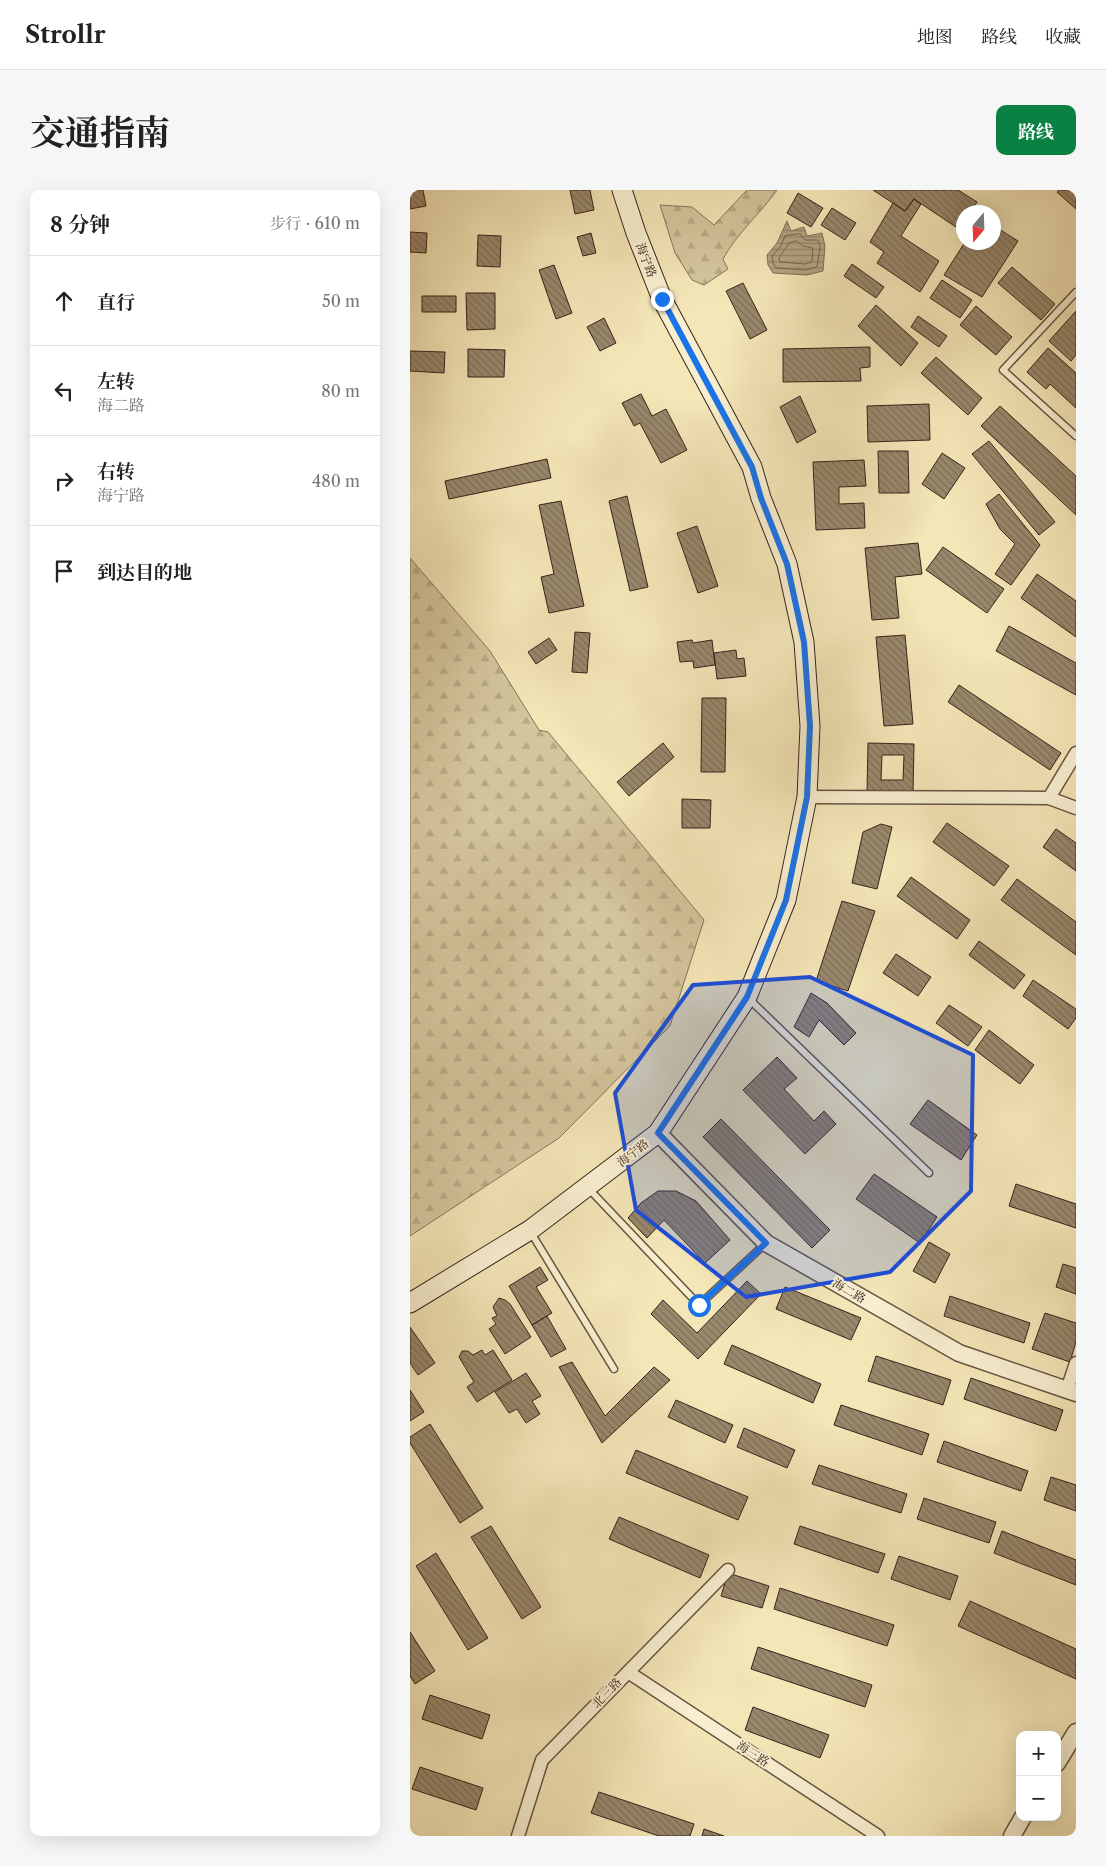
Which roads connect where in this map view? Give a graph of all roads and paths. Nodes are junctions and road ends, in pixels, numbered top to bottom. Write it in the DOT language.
graph roads {
  1 [pos="622,190"];
  2 [pos="1076,292"];
  3 [pos="1076,436"];
  4 [pos="1076,753"];
  5 [pos="807,797"];
  6 [pos="1049,798"];
  7 [pos="1076,808"];
  8 [pos="747,997"];
  9 [pos="658,1133"];
  10 [pos="929,1173"];
  11 [pos="588,1188"];
  12 [pos="530,1230"];
  13 [pos="766,1243"];
  14 [pos="410,1303"];
  15 [pos="1076,1362"];
  16 [pos="614,1369"];
  17 [pos="1071,1391"];
  18 [pos="728,1570"];
  19 [pos="628,1672"];
  20 [pos="1076,1732"];
  21 [pos="1061,1756"];
  22 [pos="1021,1821"];
  23 [pos="518,1836"];
  24 [pos="878,1836"];
  25 [pos="1012,1836"];
  1 -- 5 [label="main road, 海宁路"];
  2 -- 3 [label="lane"];
  4 -- 6 [label="street"];
  5 -- 6 [label="street"];
  5 -- 8 [label="main road, 海宁路"];
  6 -- 7 [label="street"];
  8 -- 9 [label="main road, 海宁路"];
  8 -- 10 [label="lane"];
  9 -- 11 [label="main road, 海宁路"];
  9 -- 13 [label="street, 海二路"];
  11 -- 12 [label="main road, 海宁路"];
  11 -- 13 [label="lane"];
  12 -- 14 [label="main road, 海宁路"];
  12 -- 16 [label="lane"];
  13 -- 17 [label="street, 海二路"];
  15 -- 17 [label="street"];
  18 -- 19 [label="street, 北三路"];
  19 -- 23 [label="street, 北三路"];
  19 -- 24 [label="street, 海三路"];
  20 -- 21 [label="street"];
  22 -- 25 [label="street"];
}
